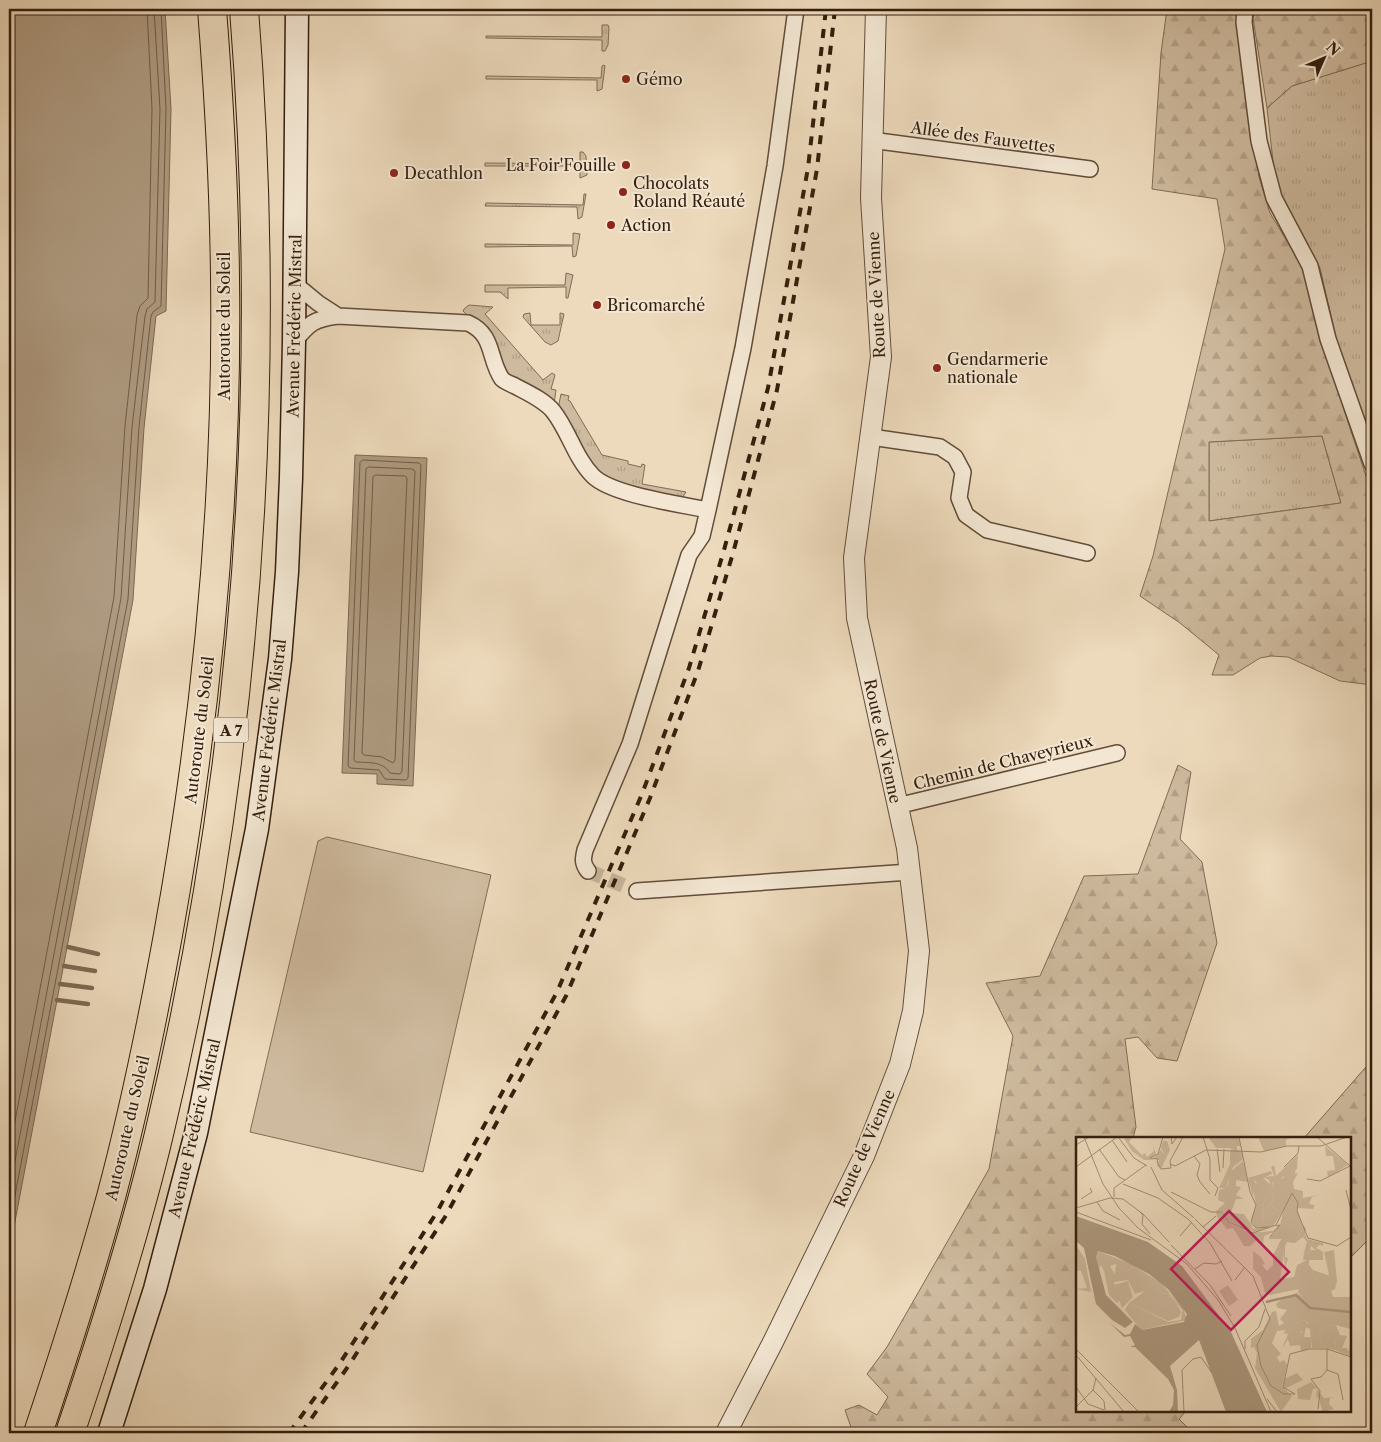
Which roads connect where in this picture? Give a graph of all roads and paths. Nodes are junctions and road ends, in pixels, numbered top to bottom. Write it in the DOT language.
graph roads {
  1 [pos="212,9"];
  2 [pos="244,9"];
  3 [pos="297,9"];
  4 [pos="796,9"];
  5 [pos="876,9"];
  6 [pos="1245,9"];
  7 [pos="871,140"];
  8 [pos="1090,169"];
  9 [pos="295,284"];
  10 [pos="338,316"];
  11 [pos="294,342"];
  12 [pos="871,437"];
  13 [pos="1372,464"];
  14 [pos="708,510"];
  15 [pos="1087,553"];
  16 [pos="1117,753"];
  17 [pos="897,806"];
  18 [pos="588,870"];
  19 [pos="910,872"];
  20 [pos="637,892"];
  21 [pos="38,1433"];
  22 [pos="70,1433"];
  23 [pos="109,1433"];
  24 [pos="726,1433"];
  1 -- 21 [label="highway, Autoroute du Soleil / A 7"];
  2 -- 22 [label="highway, Autoroute du Soleil / A 7"];
  3 -- 9 [label="main road, Avenue Frédéric Mistral"];
  4 -- 14 [label="street"];
  5 -- 7 [label="street, Route de Vienne"];
  6 -- 13 [label="street"];
  7 -- 8 [label="street, Allée des Fauvettes"];
  7 -- 12 [label="street, Route de Vienne"];
  9 -- 10 [label="street"];
  9 -- 11 [label="main road, Avenue Frédéric Mistral"];
  10 -- 11 [label="street"];
  10 -- 14 [label="street"];
  11 -- 23 [label="main road, Avenue Frédéric Mistral"];
  12 -- 15 [label="street"];
  12 -- 17 [label="street, Route de Vienne"];
  14 -- 18 [label="street"];
  16 -- 17 [label="street, Chemin de Chaveyrieux"];
  17 -- 19 [label="street, Route de Vienne"];
  19 -- 20 [label="street"];
  19 -- 24 [label="street, Route de Vienne"];
}
